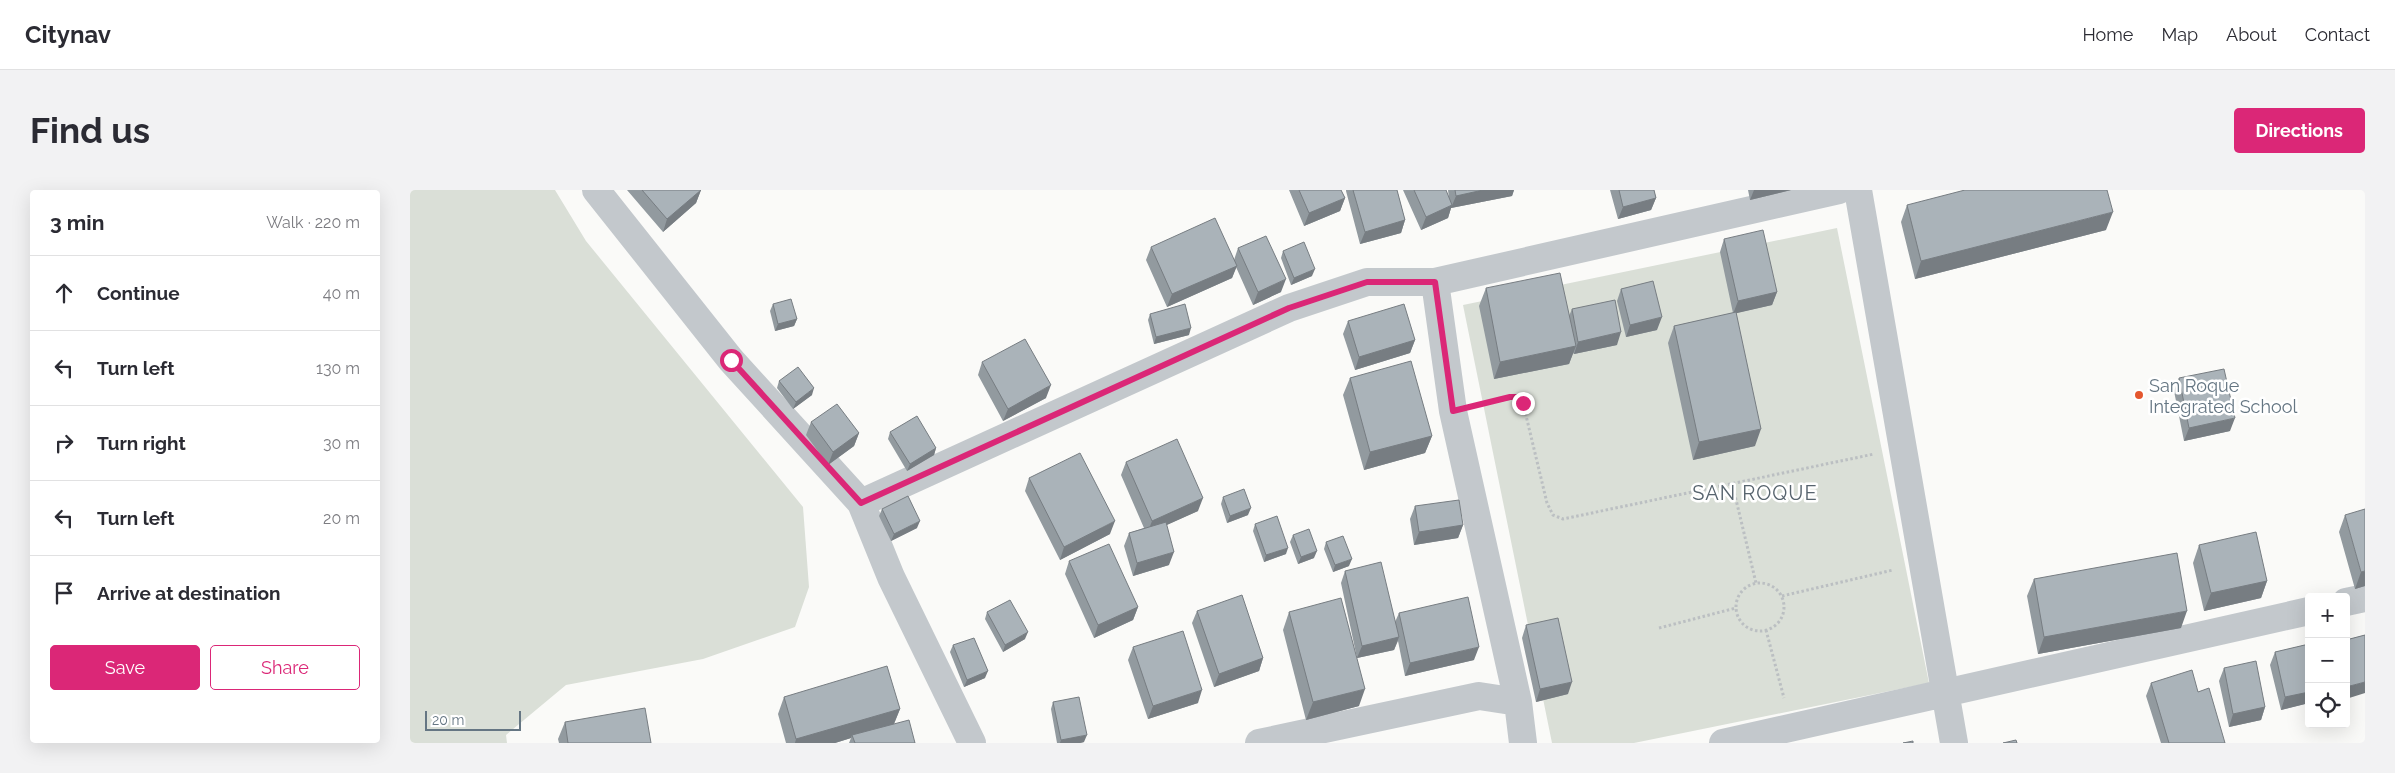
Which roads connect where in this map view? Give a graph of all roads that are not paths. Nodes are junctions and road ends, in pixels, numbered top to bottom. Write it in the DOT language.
graph roads {
  1 [pos="596,190"];
  2 [pos="1839,190"];
  3 [pos="1858,190"];
  4 [pos="1435,282"];
  5 [pos="861,503"];
  6 [pos="2365,598"];
  7 [pos="2350,601"];
  8 [pos="2305,612"];
  9 [pos="1947,692"];
  10 [pos="1518,702"];
  11 [pos="972,743"];
  12 [pos="1259,743"];
  13 [pos="1523,743"];
  14 [pos="1723,743"];
  15 [pos="1954,743"];
  1 -- 5 [label="street"];
  2 -- 4 [label="street"];
  3 -- 9 [label="street"];
  4 -- 5 [label="street"];
  4 -- 10 [label="street"];
  5 -- 11 [label="street"];
  6 -- 7 [label="street"];
  8 -- 9 [label="street"];
  9 -- 14 [label="street"];
  9 -- 15 [label="street"];
  10 -- 12 [label="street"];
  10 -- 13 [label="street"];
}
